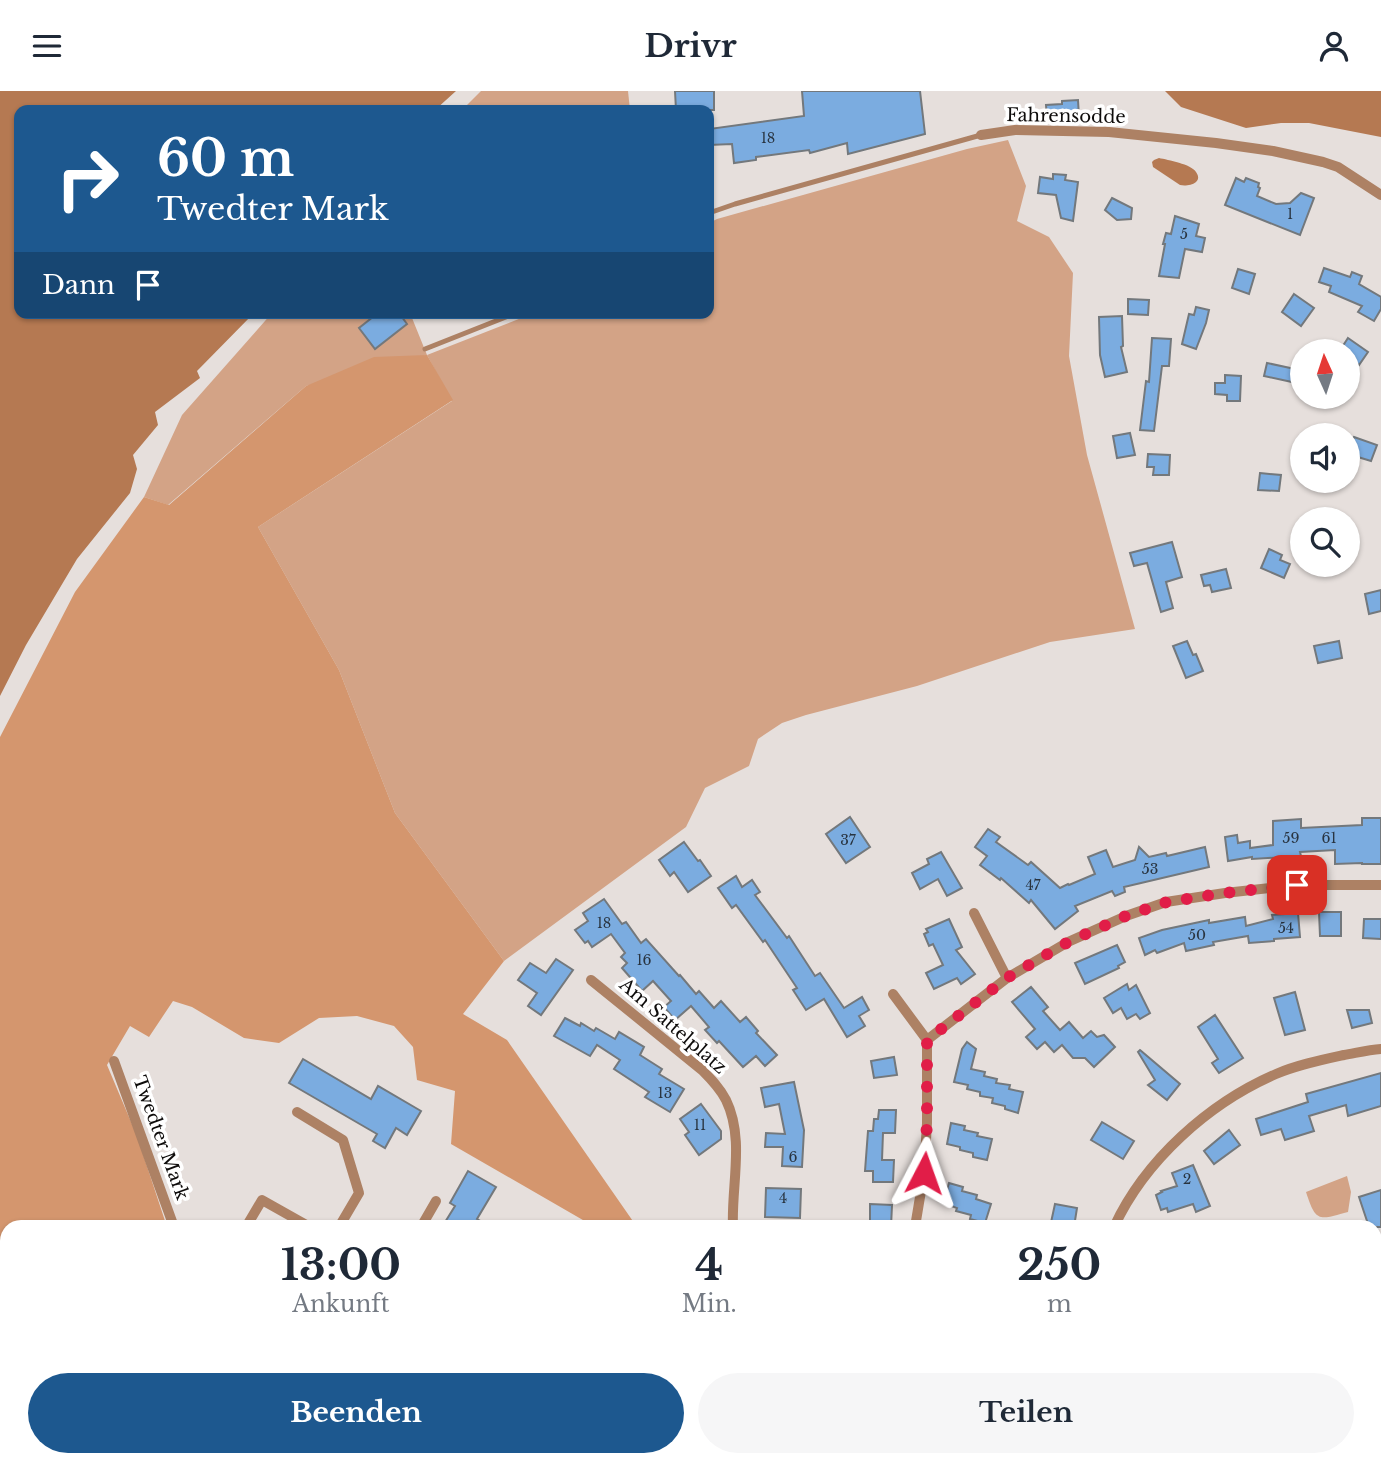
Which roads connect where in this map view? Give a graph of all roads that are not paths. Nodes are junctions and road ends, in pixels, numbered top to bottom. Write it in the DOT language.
graph roads {
  1 [pos="981,135"];
  2 [pos="1381,195"];
  3 [pos="714,211"];
  4 [pos="501,319"];
  5 [pos="425,349"];
  6 [pos="1381,885"];
  7 [pos="974,913"];
  8 [pos="1007,978"];
  9 [pos="591,980"];
  10 [pos="893,994"];
  11 [pos="927,1040"];
  12 [pos="1381,1049"];
  13 [pos="114,1061"];
  14 [pos="297,1112"];
  15 [pos="436,1201"];
  16 [pos="171,1220"];
  17 [pos="250,1220"];
  18 [pos="298,1220"];
  19 [pos="343,1220"];
  20 [pos="425,1220"];
  21 [pos="733,1220"];
  22 [pos="916,1220"];
  23 [pos="1118,1220"];
  1 -- 2 [label="street, Fahrensodde"];
  1 -- 3 [label="lane, Fahrensodde"];
  4 -- 5 [label="lane"];
  6 -- 8 [label="street"];
  7 -- 8 [label="street"];
  8 -- 11 [label="street"];
  9 -- 21 [label="street, Am Sattelplatz"];
  10 -- 11 [label="street"];
  11 -- 22 [label="street"];
  12 -- 23 [label="street"];
  13 -- 16 [label="street, Twedter Mark"];
  14 -- 19 [label="street"];
  15 -- 20 [label="street"];
  17 -- 18 [label="street"];
}
